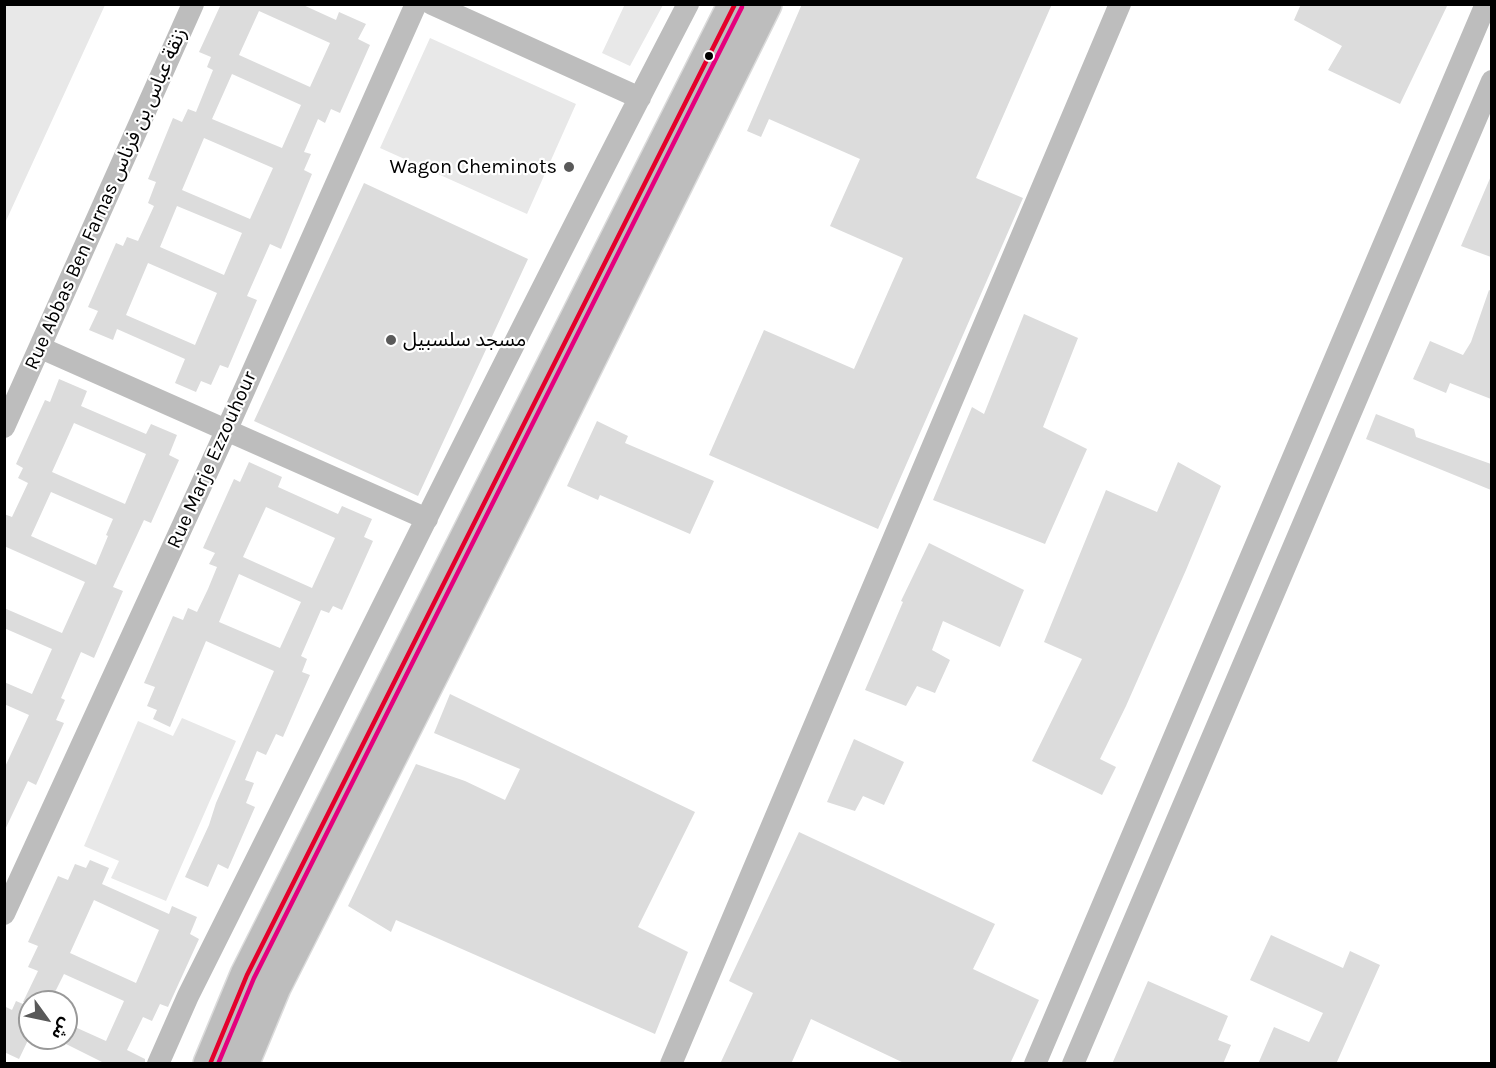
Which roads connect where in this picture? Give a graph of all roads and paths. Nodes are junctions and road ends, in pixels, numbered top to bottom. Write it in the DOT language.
graph roads {
  1 [pos="193,4"];
  2 [pos="416,4"];
  3 [pos="432,4"];
  4 [pos="688,4"];
  5 [pos="735,4"];
  6 [pos="765,4"];
  7 [pos="1120,4"];
  8 [pos="1486,4"];
  9 [pos="1491,81"];
  10 [pos="640,98"];
  11 [pos="41,348"];
  12 [pos="4,427"];
  13 [pos="227,429"];
  14 [pos="427,519"];
  15 [pos="4,914"];
  16 [pos="158,1064"];
  17 [pos="210,1064"];
  18 [pos="242,1064"];
  19 [pos="671,1064"];
  20 [pos="1035,1064"];
  21 [pos="1073,1064"];
  1 -- 11 [label="street, Rue Abbas Ben Farnas زنقة عباس بن فرناس"];
  2 -- 13 [label="street, Rue Marje Ezzouhour"];
  3 -- 10 [label="street"];
  4 -- 10 [label="street"];
  5 -- 17 [label="main road"];
  6 -- 18 [label="main road"];
  7 -- 19 [label="street"];
  8 -- 20 [label="street"];
  9 -- 21 [label="street"];
  10 -- 14 [label="street"];
  11 -- 12 [label="street, Rue Abbas Ben Farnas زنقة عباس بن فرناس"];
  11 -- 13 [label="street"];
  13 -- 14 [label="street"];
  13 -- 15 [label="street, Rue Marje Ezzouhour"];
  14 -- 16 [label="street"];
}
